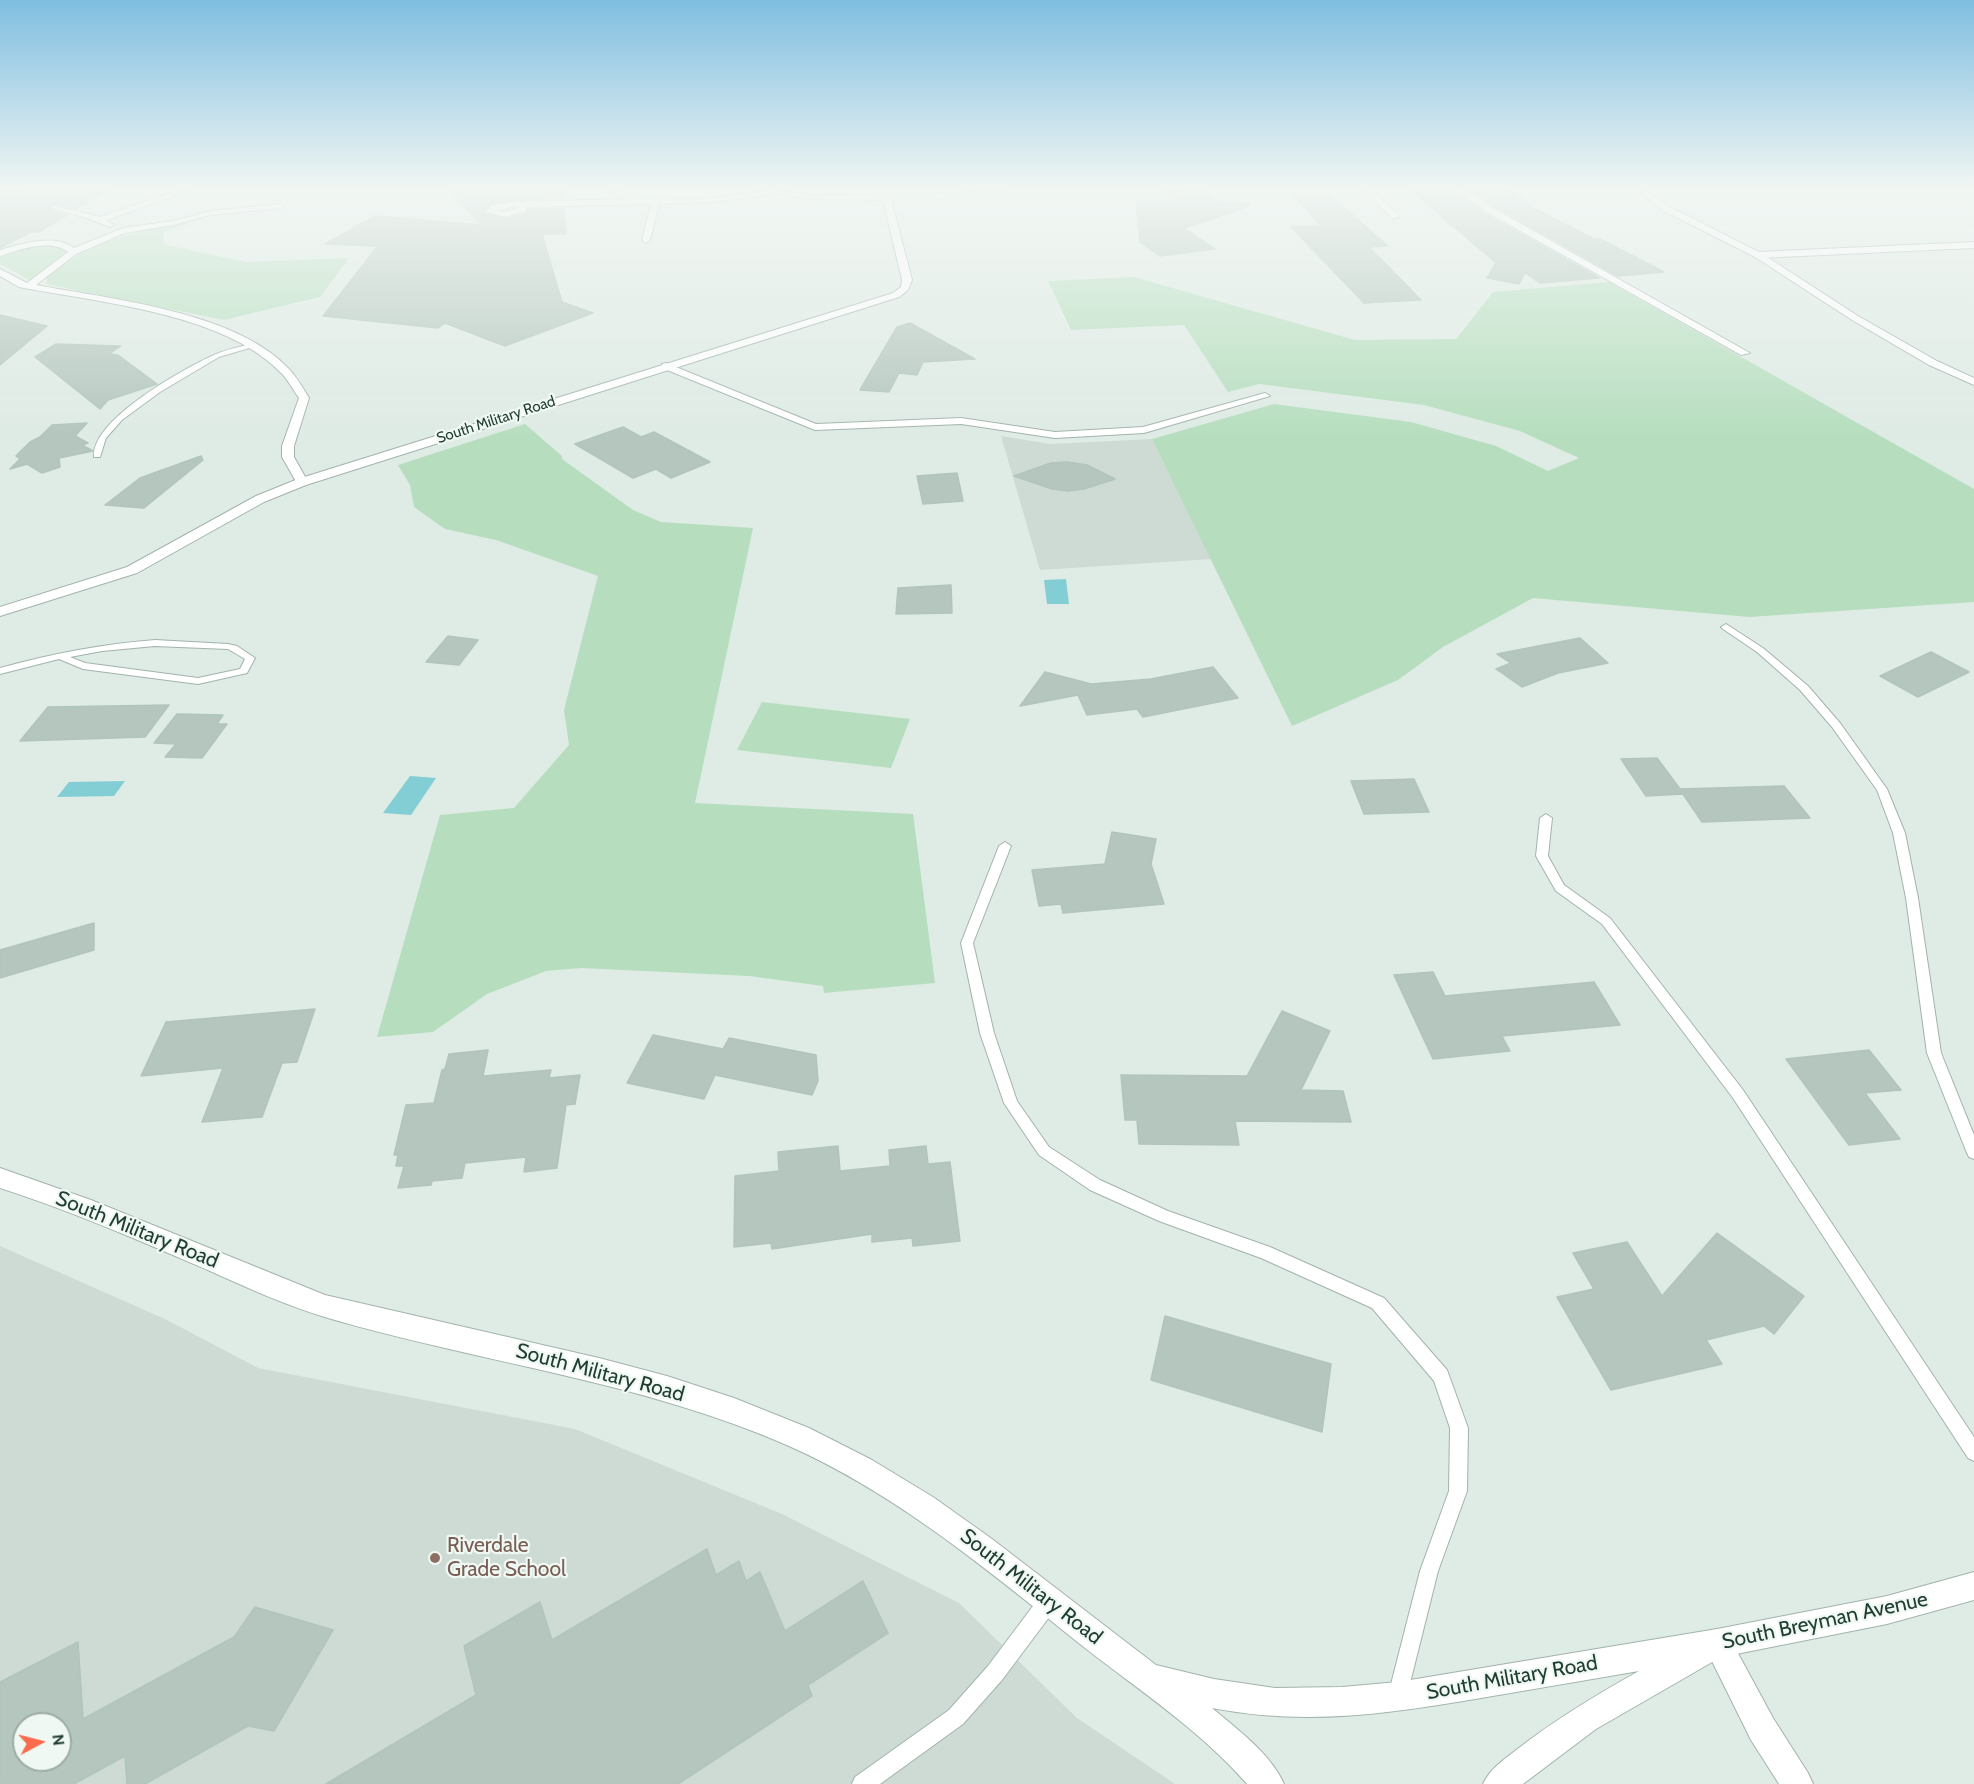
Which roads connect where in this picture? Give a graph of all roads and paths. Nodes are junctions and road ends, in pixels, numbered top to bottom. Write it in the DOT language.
graph roads {
  1 [pos="49,270"];
  2 [pos="905,270"];
  3 [pos="1597,270"];
  4 [pos="1781,270"];
  5 [pos="0,272"];
  6 [pos="29,286"];
  7 [pos="254,345"];
  8 [pos="1745,353"];
  9 [pos="666,366"];
  10 [pos="1974,382"];
  11 [pos="1265,396"];
  12 [pos="97,454"];
  13 [pos="302,482"];
  14 [pos="0,612"];
  15 [pos="1726,627"];
  16 [pos="62,657"];
  17 [pos="0,672"];
  18 [pos="1546,818"];
  19 [pos="1005,846"];
  20 [pos="1974,1153"];
  21 [pos="0,1178"];
  22 [pos="1974,1452"];
  23 [pos="1974,1586"];
  24 [pos="1049,1601"];
  25 [pos="1717,1643"];
  26 [pos="1147,1678"];
  27 [pos="1398,1697"];
  28 [pos="862,1784"];
  29 [pos="1268,1784"];
  30 [pos="1499,1784"];
  31 [pos="1797,1784"];
  1 -- 6 [label="street"];
  2 -- 9 [label="street, South Military Road"];
  3 -- 8 [label="street"];
  4 -- 10 [label="street"];
  5 -- 6 [label="street"];
  6 -- 7 [label="street"];
  7 -- 12 [label="lane"];
  7 -- 13 [label="street"];
  9 -- 11 [label="street"];
  9 -- 13 [label="street, South Military Road"];
  13 -- 14 [label="street, South Military Road"];
  15 -- 20 [label="lane"];
  16 -- 16 [label="lane"];
  16 -- 17 [label="lane"];
  18 -- 22 [label="lane"];
  19 -- 27 [label="lane"];
  21 -- 24 [label="street, South Military Road"];
  23 -- 25 [label="street, South Breyman Avenue"];
  24 -- 26 [label="street, South Military Road"];
  24 -- 28 [label="lane"];
  25 -- 27 [label="street, South Military Road"];
  25 -- 30 [label="street, South Breyman Avenue"];
  25 -- 31 [label="street"];
  26 -- 27 [label="street, South Military Road"];
  26 -- 29 [label="street, South Military Road"];
}
